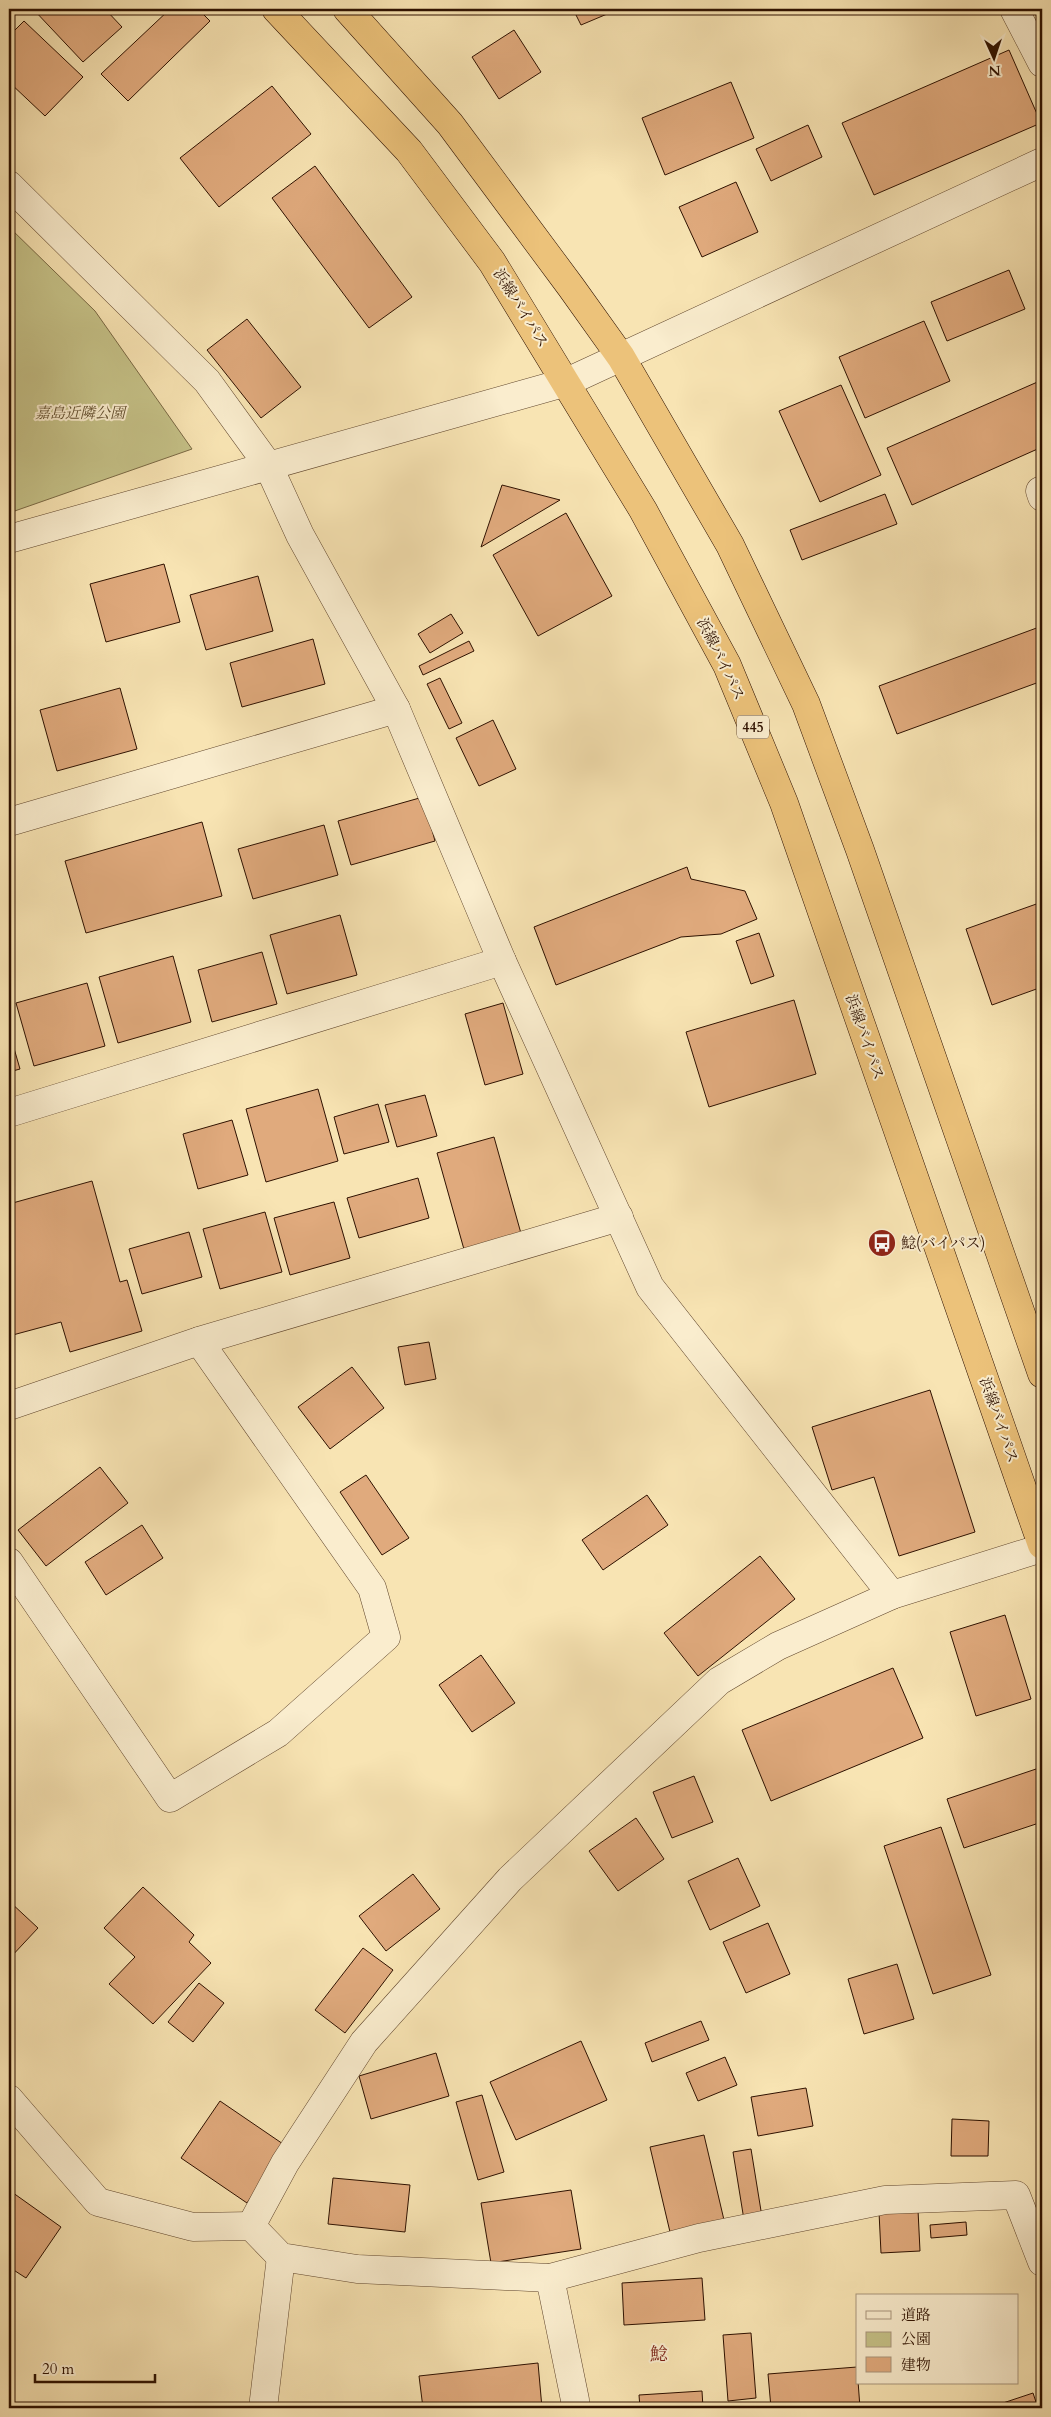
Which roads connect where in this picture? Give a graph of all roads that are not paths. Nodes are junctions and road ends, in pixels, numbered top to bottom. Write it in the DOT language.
graph roads {
  1 [pos="276,9"];
  2 [pos="347,9"];
  3 [pos="1014,9"];
  4 [pos="1042,63"];
  5 [pos="1042,162"];
  6 [pos="9,185"];
  7 [pos="621,357"];
  8 [pos="566,382"];
  9 [pos="268,465"];
  10 [pos="1042,490"];
  11 [pos="1042,496"];
  12 [pos="9,539"];
  13 [pos="396,709"];
  14 [pos="9,822"];
  15 [pos="502,961"];
  16 [pos="9,1113"];
  17 [pos="619,1217"];
  18 [pos="200,1341"];
  19 [pos="1042,1374"];
  20 [pos="9,1406"];
  21 [pos="1042,1546"];
  22 [pos="9,1562"];
  23 [pos="892,1595"];
  24 [pos="9,2099"];
  25 [pos="252,2226"];
  26 [pos="281,2257"];
  27 [pos="1042,2262"];
  28 [pos="550,2278"];
  29 [pos="263,2408"];
  30 [pos="575,2408"];
  1 -- 8 [label="highway, 浜線バイパス / 445"];
  2 -- 7 [label="highway"];
  3 -- 4 [label="street"];
  5 -- 7 [label="street"];
  6 -- 9 [label="street"];
  7 -- 8 [label="street"];
  7 -- 19 [label="highway"];
  8 -- 9 [label="street"];
  8 -- 21 [label="highway, 浜線バイパス / 445"];
  9 -- 12 [label="street"];
  9 -- 13 [label="street"];
  10 -- 11 [label="street"];
  13 -- 14 [label="street"];
  13 -- 15 [label="street"];
  15 -- 16 [label="street"];
  15 -- 17 [label="street"];
  17 -- 18 [label="street"];
  17 -- 23 [label="street"];
  18 -- 20 [label="street"];
  18 -- 22 [label="street"];
  21 -- 23 [label="street"];
  23 -- 25 [label="street"];
  24 -- 25 [label="street"];
  25 -- 26 [label="street"];
  26 -- 28 [label="street"];
  26 -- 29 [label="street"];
  27 -- 28 [label="street"];
  28 -- 30 [label="street"];
}
